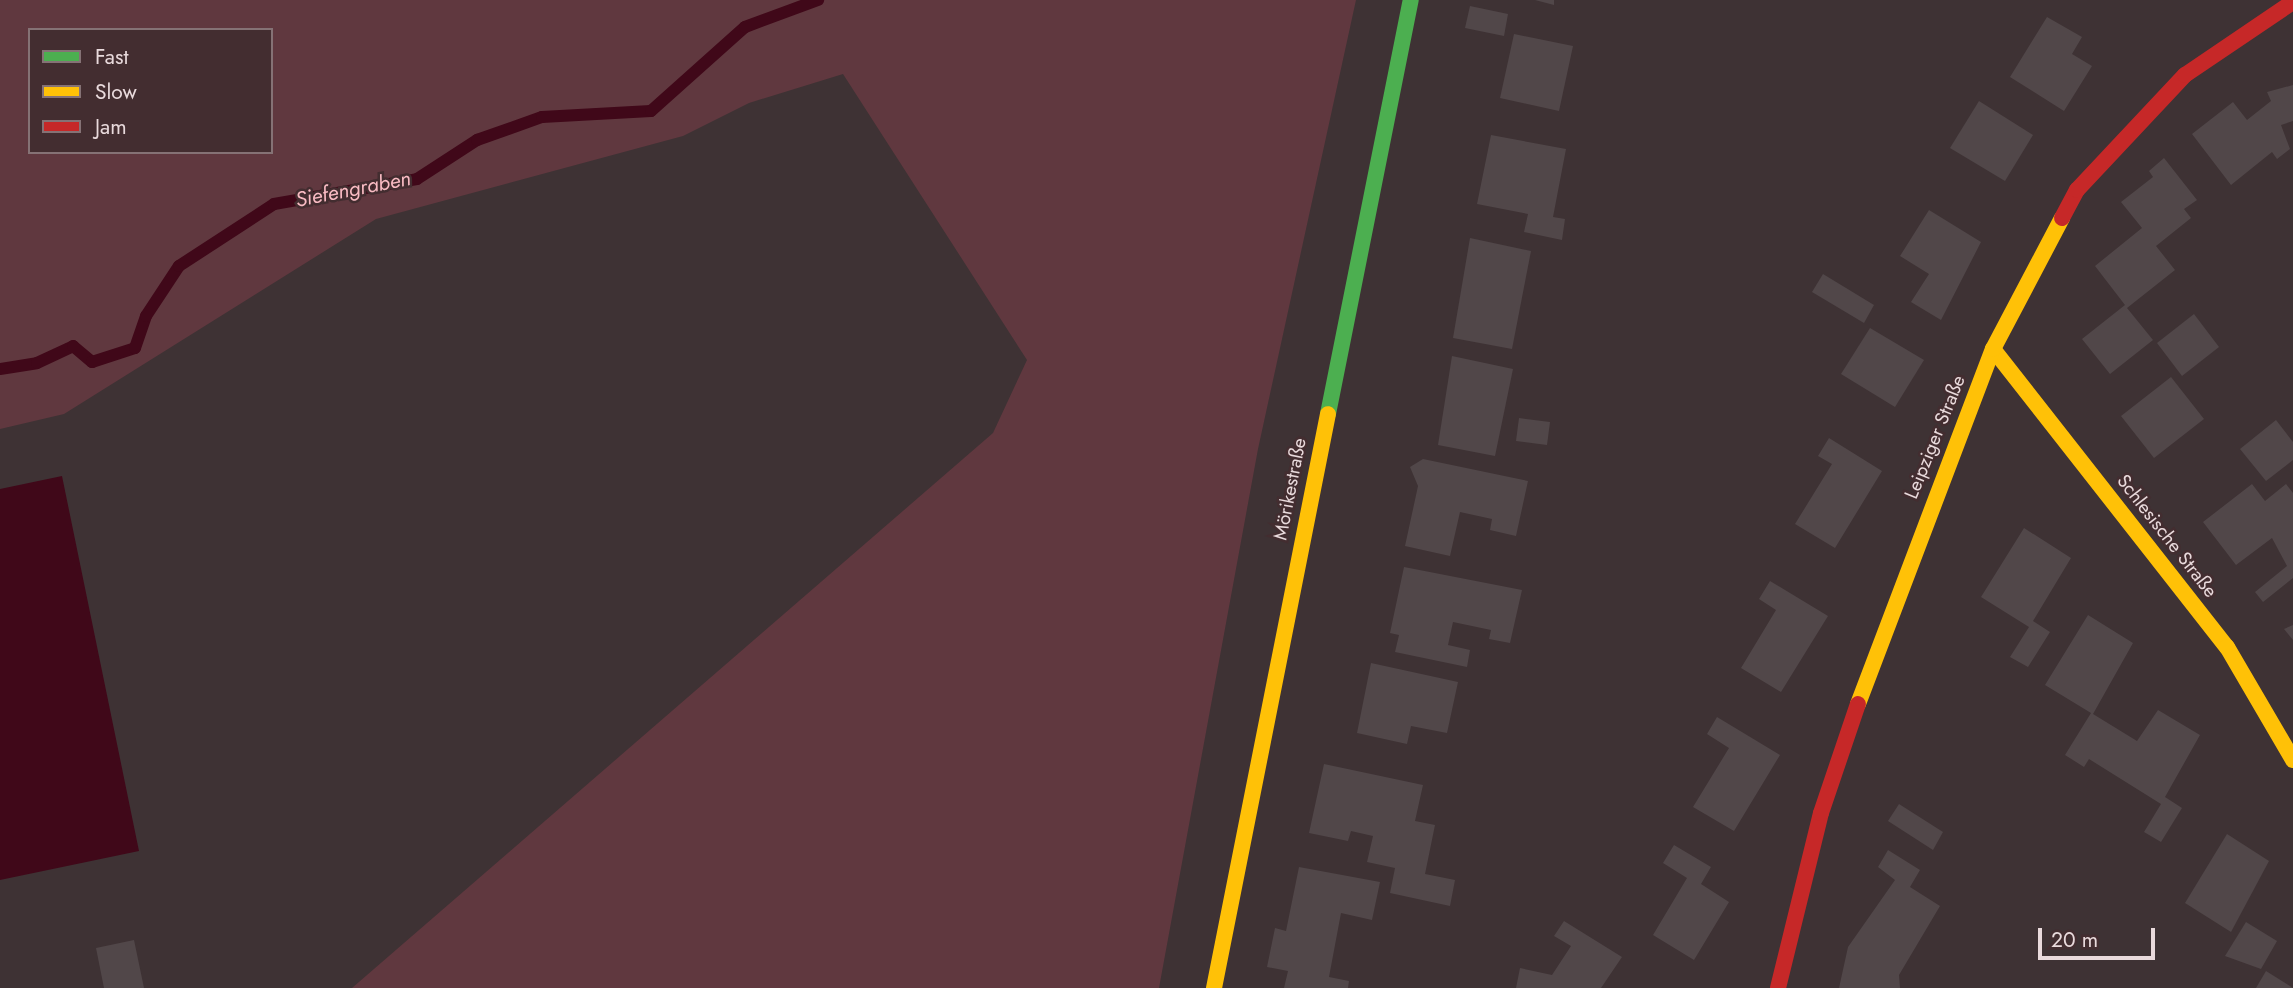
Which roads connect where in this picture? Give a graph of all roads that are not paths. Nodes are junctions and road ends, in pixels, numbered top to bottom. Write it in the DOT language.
graph roads {
  1 [pos="1411,0"];
  2 [pos="2293,2"];
  3 [pos="1993,349"];
  4 [pos="2293,760"];
  5 [pos="1214,988"];
  6 [pos="1778,988"];
  1 -- 5 [label="street, Mörikestraße"];
  2 -- 3 [label="street, Leipziger Straße"];
  3 -- 4 [label="street, Schlesische Straße"];
  3 -- 6 [label="street, Leipziger Straße"];
}
